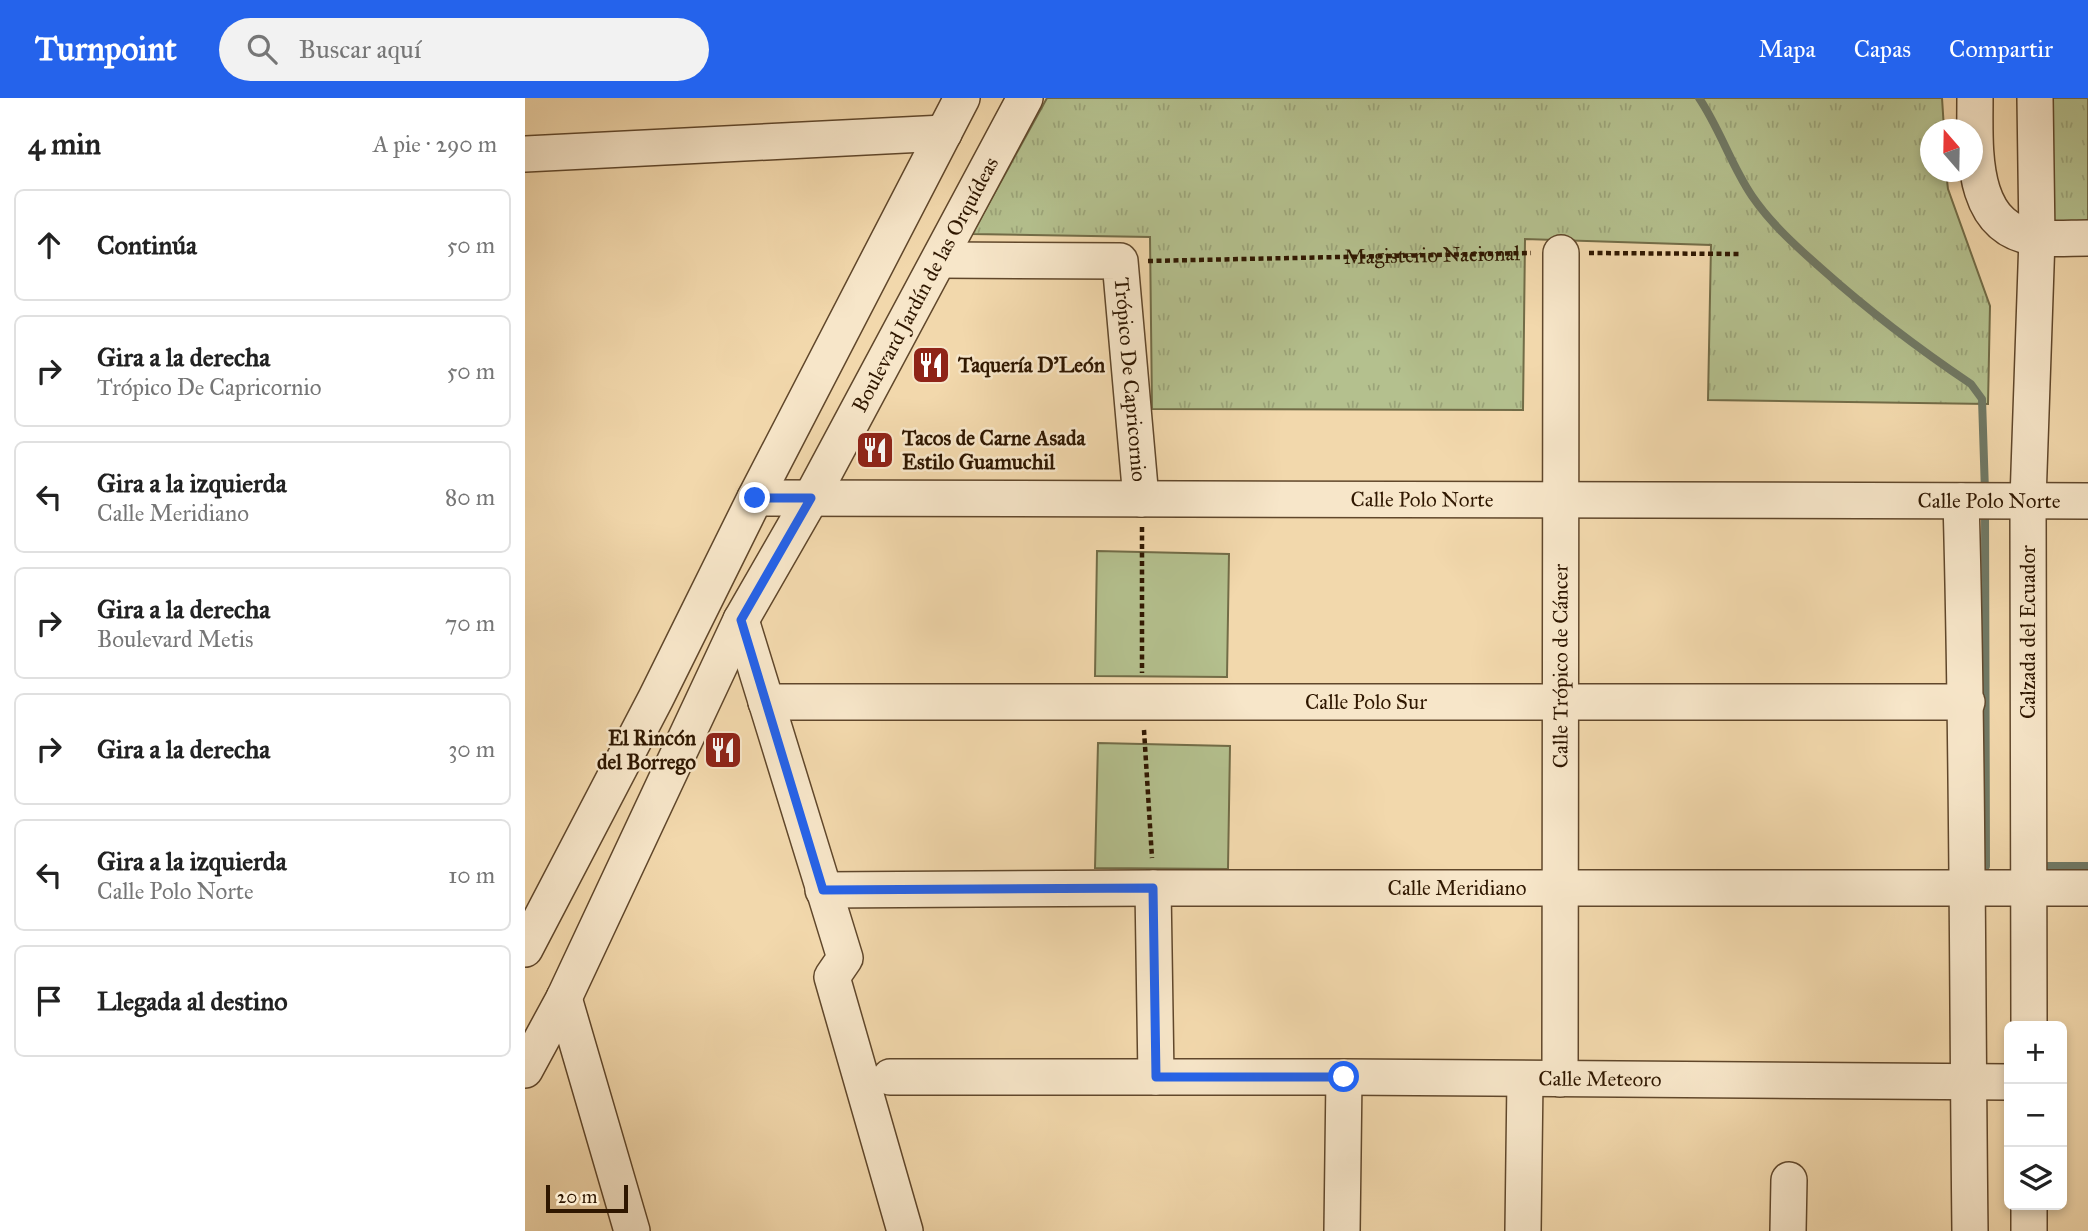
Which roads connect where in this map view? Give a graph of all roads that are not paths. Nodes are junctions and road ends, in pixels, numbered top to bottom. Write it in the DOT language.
graph roads {
  1 [pos="963,98"];
  2 [pos="1025,98"];
  3 [pos="1975,98"];
  4 [pos="2035,98"];
  5 [pos="944,133"];
  6 [pos="525,153"];
  7 [pos="2037,238"];
  8 [pos="2088,238"];
  9 [pos="1560,253"];
  10 [pos="940,260"];
  11 [pos="755,498"];
  12 [pos="811,498"];
  13 [pos="1142,499"];
  14 [pos="1560,500"];
  15 [pos="2028,500"];
  16 [pos="1961,501"];
  17 [pos="2088,501"];
  18 [pos="741,620"];
  19 [pos="766,702"];
  20 [pos="1560,702"];
  21 [pos="1967,702"];
  22 [pos="1153,888"];
  23 [pos="1966,888"];
  24 [pos="2029,888"];
  25 [pos="2088,888"];
  26 [pos="1560,889"];
  27 [pos="823,890"];
  28 [pos="525,949"];
  29 [pos="564,998"];
  30 [pos="2029,1021"];
  31 [pos="525,1070"];
  32 [pos="890,1077"];
  33 [pos="1156,1077"];
  34 [pos="1344,1077"];
  35 [pos="1525,1079"];
  36 [pos="1560,1079"];
  37 [pos="1968,1082"];
  38 [pos="2004,1083"];
  39 [pos="1789,1180"];
  40 [pos="2029,1210"];
  41 [pos="632,1231"];
  42 [pos="905,1231"];
  43 [pos="1342,1231"];
  44 [pos="1523,1231"];
  45 [pos="1788,1231"];
  46 [pos="1970,1231"];
  47 [pos="2029,1231"];
  1 -- 5 [label="street"];
  2 -- 10 [label="street, Boulevard Jardín de las Orquídeas"];
  3 -- 7 [label="street"];
  4 -- 7 [label="street, Calzada del Ecuador"];
  5 -- 6 [label="street"];
  5 -- 11 [label="street"];
  7 -- 8 [label="street"];
  7 -- 15 [label="street, Calzada del Ecuador"];
  9 -- 14 [label="street, Calle Trópico de Cáncer"];
  10 -- 12 [label="street, Boulevard Jardín de las Orquídeas"];
  10 -- 13 [label="street, Trópico De Capricornio"];
  11 -- 12 [label="street, Calle Polo Norte"];
  11 -- 28 [label="street"];
  12 -- 13 [label="street, Calle Polo Norte"];
  12 -- 18 [label="street, Boulevard Jardín de las Orquídeas"];
  13 -- 14 [label="street, Calle Polo Norte"];
  14 -- 16 [label="street, Calle Polo Norte"];
  14 -- 20 [label="street, Calle Trópico de Cáncer"];
  15 -- 16 [label="street, Calle Polo Norte"];
  15 -- 17 [label="street, Calle Polo Norte"];
  15 -- 24 [label="street, Calzada del Ecuador"];
  16 -- 21 [label="street"];
  18 -- 19 [label="street"];
  18 -- 29 [label="street, Boulevard Jardín de las Orquídeas"];
  19 -- 20 [label="street, Calle Polo Sur"];
  19 -- 27 [label="street"];
  20 -- 21 [label="street, Calle Polo Sur"];
  20 -- 26 [label="street, Calle Trópico de Cáncer"];
  21 -- 23 [label="street"];
  22 -- 26 [label="street, Calle Meridiano"];
  22 -- 27 [label="street, Calle Meridiano"];
  22 -- 33 [label="street"];
  23 -- 24 [label="street, Calle Meridiano"];
  23 -- 26 [label="street, Calle Meridiano"];
  23 -- 37 [label="street"];
  24 -- 25 [label="street, Calle Meridiano"];
  24 -- 30 [label="street, Calzada del Ecuador"];
  26 -- 36 [label="street, Calle Trópico de Cáncer"];
  27 -- 42 [label="street"];
  29 -- 31 [label="street, Boulevard Jardín de las Orquídeas"];
  29 -- 41 [label="street"];
  32 -- 33 [label="street, Calle Meteoro"];
  33 -- 34 [label="street, Calle Meteoro"];
  34 -- 35 [label="street, Calle Meteoro"];
  34 -- 43 [label="street"];
  35 -- 36 [label="street, Calle Meteoro"];
  35 -- 44 [label="street"];
  36 -- 37 [label="street, Calle Meteoro"];
  37 -- 38 [label="street, Calle Meteoro"];
  37 -- 46 [label="street"];
  39 -- 45 [label="street"];
  40 -- 47 [label="street"];
}
